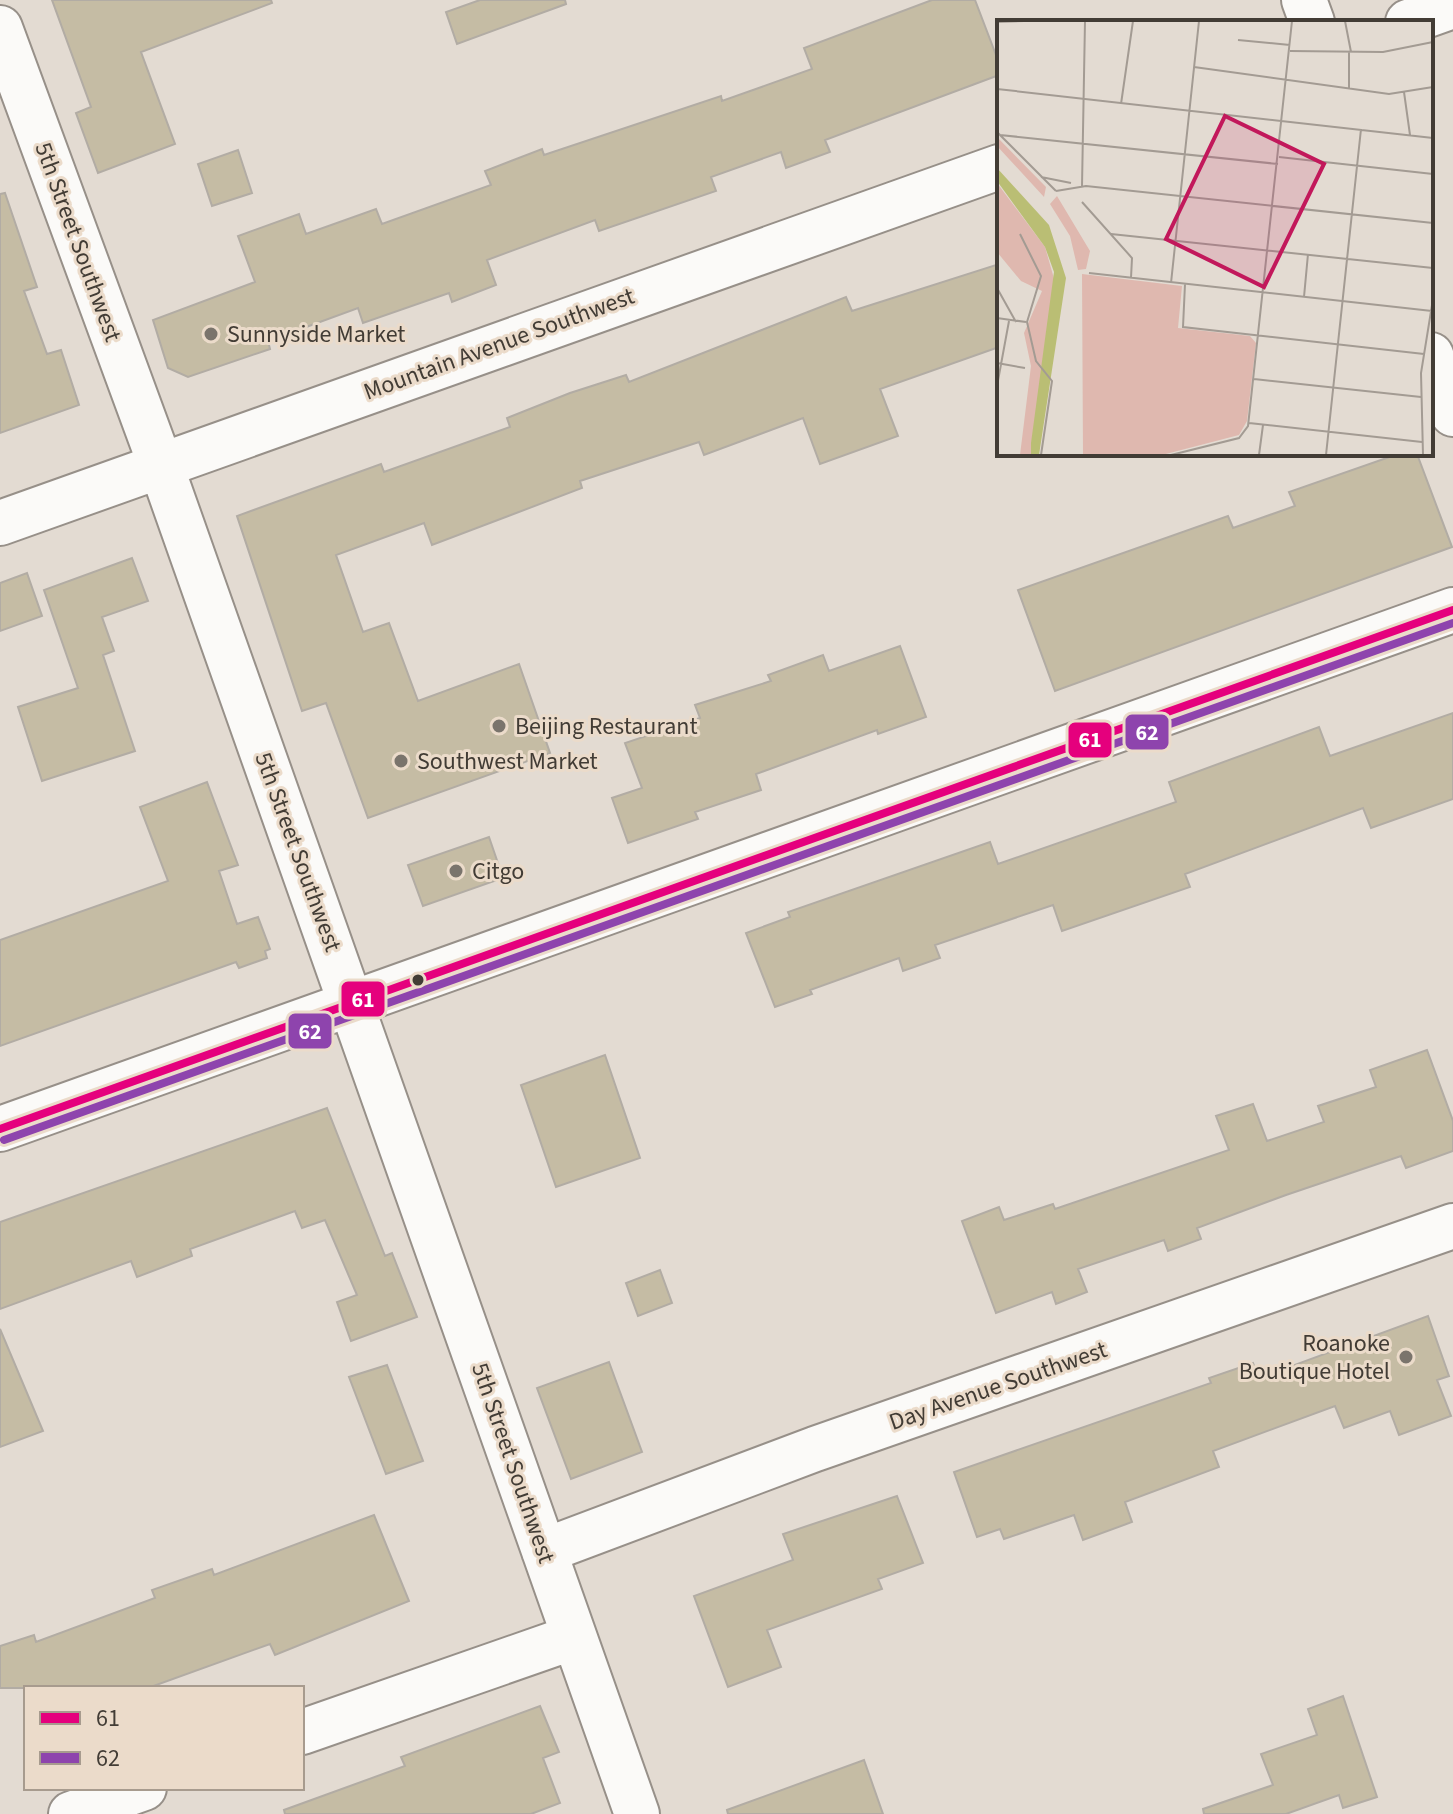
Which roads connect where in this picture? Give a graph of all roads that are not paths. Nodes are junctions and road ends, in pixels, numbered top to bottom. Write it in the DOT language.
graph roads {
  1 [pos="1304,0"];
  2 [pos="1453,6"];
  3 [pos="1311,20"];
  4 [pos="1414,20"];
  5 [pos="0,28"];
  6 [pos="997,168"];
  7 [pos="1433,360"];
  8 [pos="1453,414"];
  9 [pos="161,466"];
  10 [pos="0,523"];
  11 [pos="1453,610"];
  12 [pos="352,1004"];
  13 [pos="0,1129"];
  14 [pos="1453,1226"];
  15 [pos="544,1551"];
  16 [pos="574,1637"];
  17 [pos="304,1731"];
  18 [pos="138,1790"];
  19 [pos="71,1814"];
  20 [pos="637,1814"];
  1 -- 3 [label="street"];
  2 -- 4 [label="street"];
  5 -- 9 [label="street, 5th Street Southwest"];
  6 -- 9 [label="street, Mountain Avenue Southwest"];
  7 -- 8 [label="street"];
  9 -- 10 [label="street, Mountain Avenue Southwest"];
  9 -- 12 [label="street, 5th Street Southwest"];
  11 -- 12 [label="street"];
  12 -- 13 [label="street"];
  12 -- 15 [label="street, 5th Street Southwest"];
  14 -- 15 [label="street, Day Avenue Southwest"];
  15 -- 16 [label="street, 5th Street Southwest"];
  16 -- 17 [label="street"];
  16 -- 20 [label="street, 5th Street Southwest"];
  18 -- 19 [label="street"];
}
